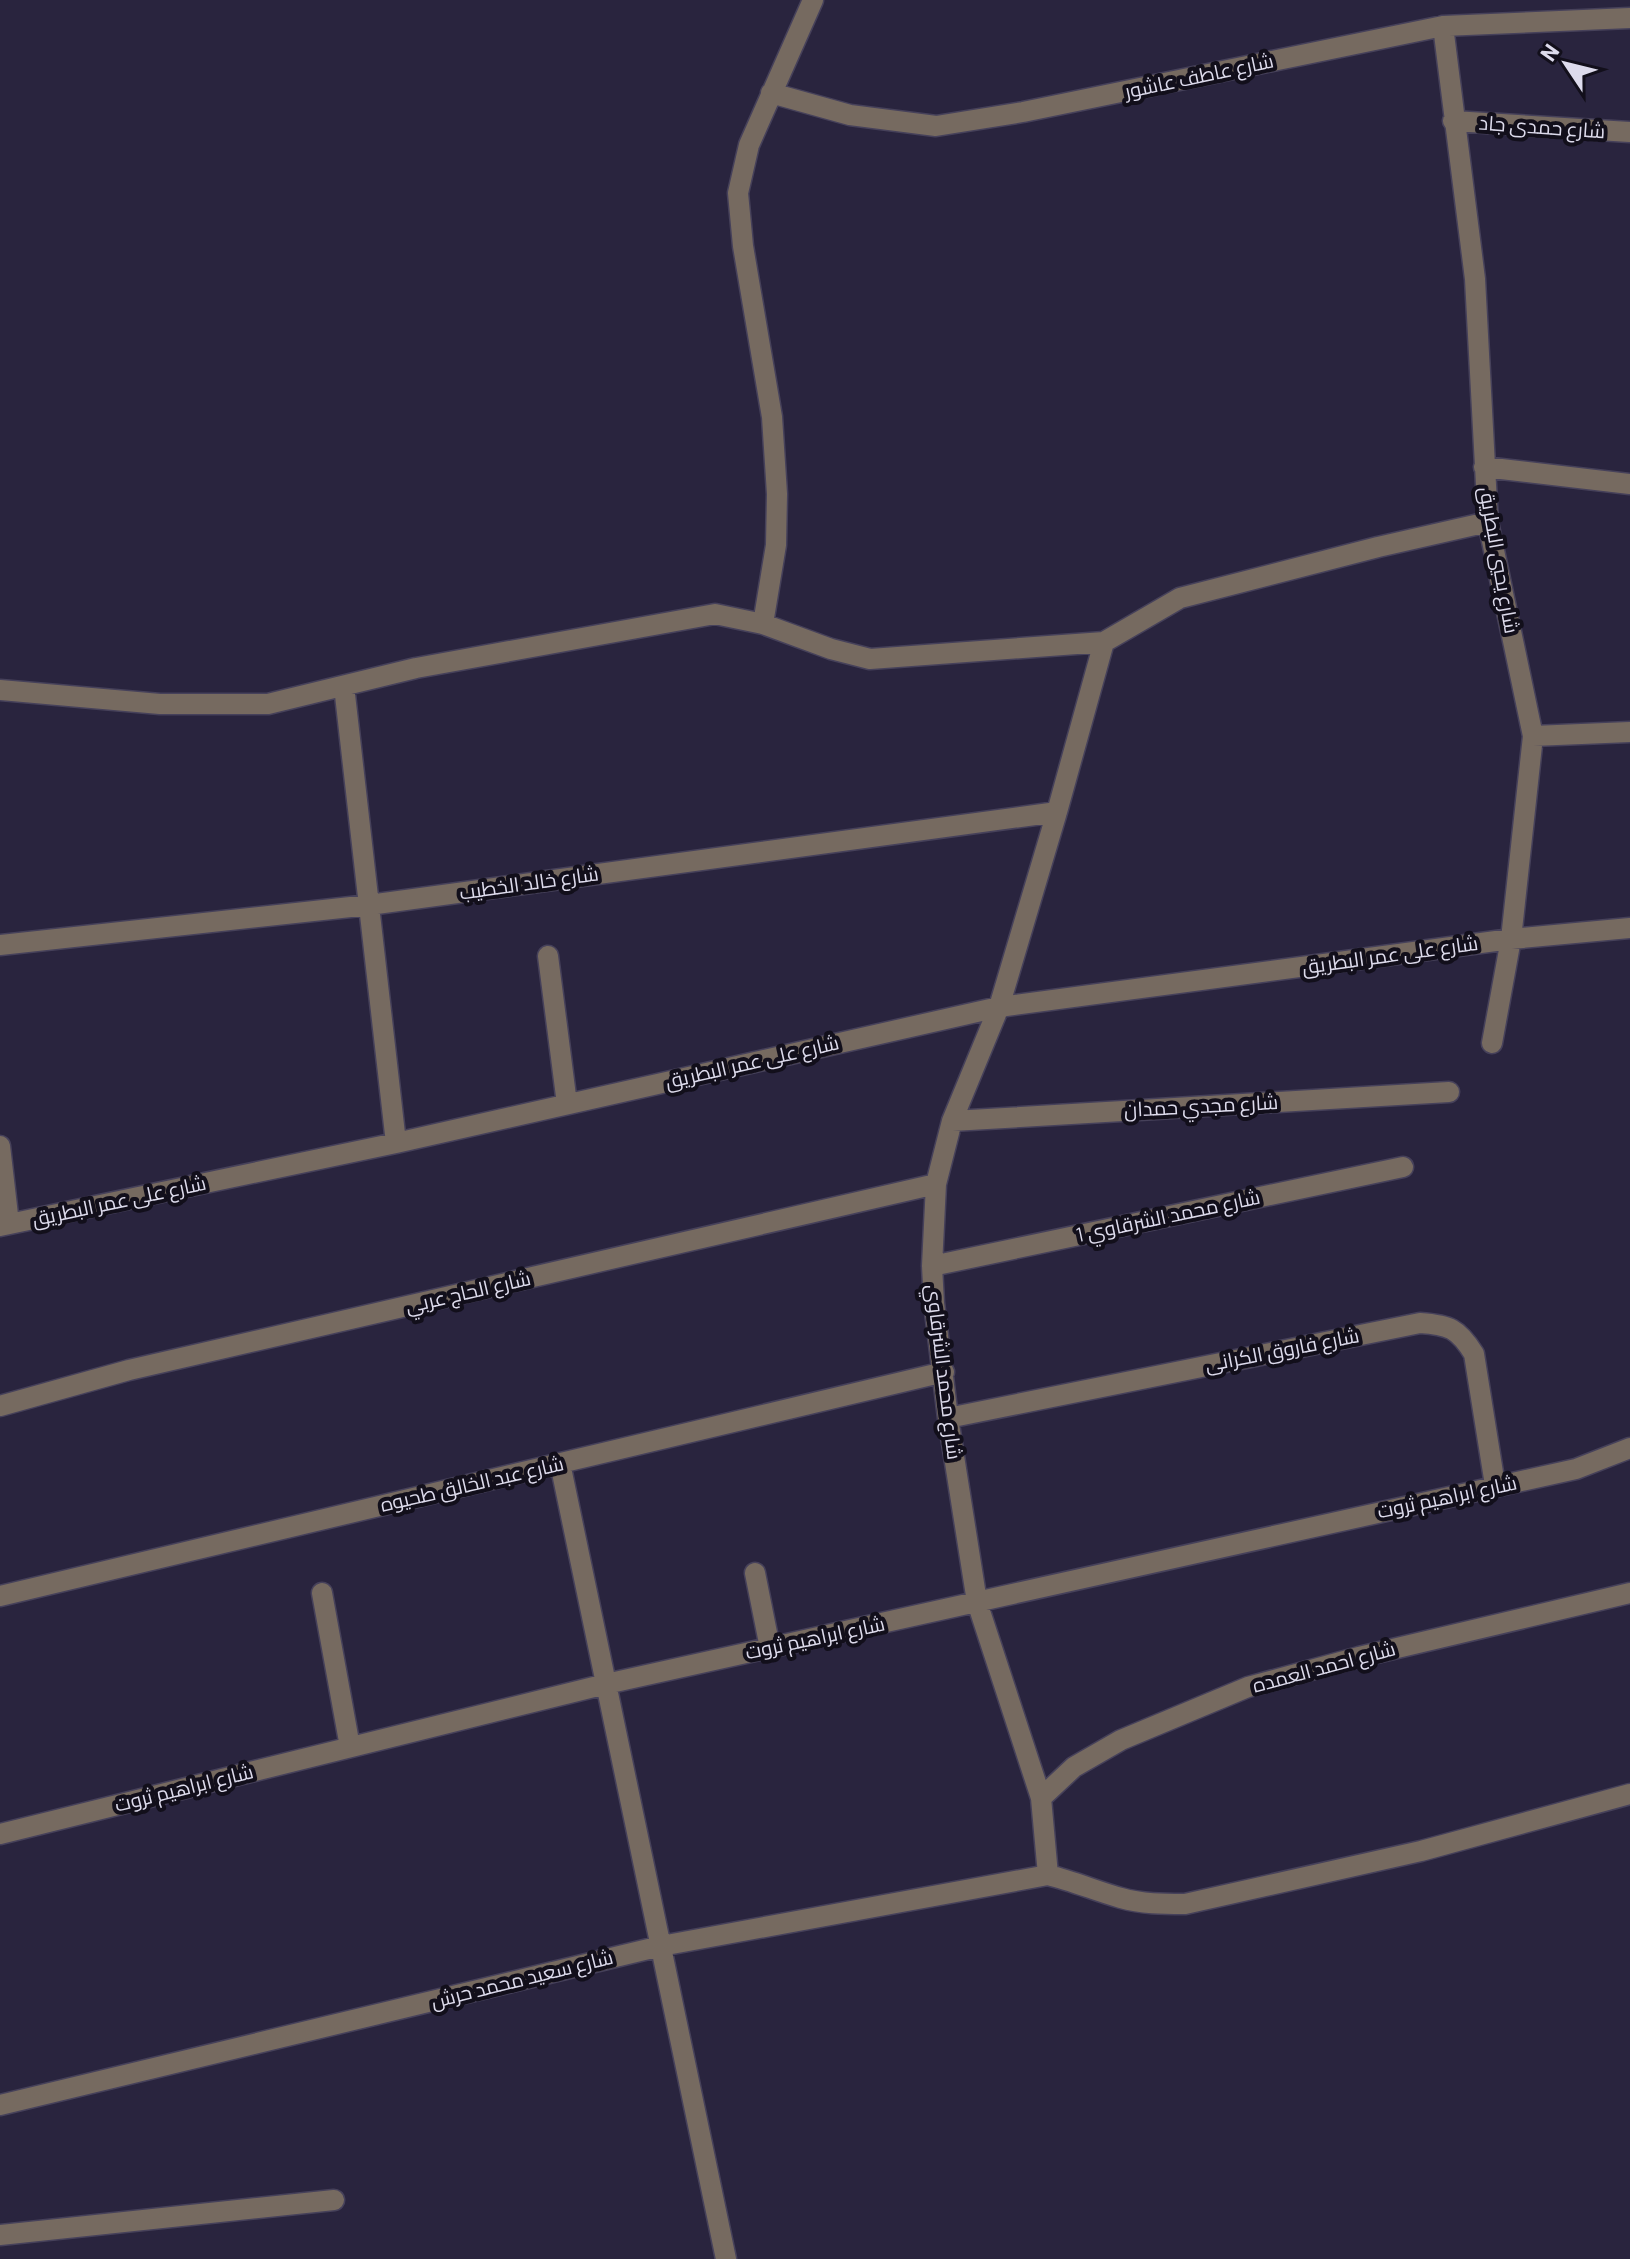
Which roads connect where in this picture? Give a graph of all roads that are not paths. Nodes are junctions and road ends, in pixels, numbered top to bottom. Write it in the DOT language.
graph roads {
  1 [pos="813,0"];
  2 [pos="1630,18"];
  3 [pos="1443,26"];
  4 [pos="771,93"];
  5 [pos="1453,121"];
  6 [pos="1630,132"];
  7 [pos="1484,467"];
  8 [pos="1630,484"];
  9 [pos="1488,522"];
  10 [pos="763,624"];
  11 [pos="1104,642"];
  12 [pos="344,686"];
  13 [pos="0,690"];
  14 [pos="1630,732"];
  15 [pos="1533,736"];
  16 [pos="1057,812"];
  17 [pos="369,905"];
  18 [pos="1630,928"];
  19 [pos="1511,939"];
  20 [pos="0,945"];
  21 [pos="548,956"];
  22 [pos="999,1007"];
  23 [pos="1492,1043"];
  24 [pos="1449,1092"];
  25 [pos="567,1104"];
  26 [pos="952,1121"];
  27 [pos="396,1143"];
  28 [pos="0,1146"];
  29 [pos="1403,1167"];
  30 [pos="936,1184"];
  31 [pos="4,1225"];
  32 [pos="932,1266"];
  33 [pos="944,1372"];
  34 [pos="0,1406"];
  35 [pos="948,1418"];
  36 [pos="1630,1448"];
  37 [pos="560,1463"];
  38 [pos="1495,1485"];
  39 [pos="755,1573"];
  40 [pos="322,1593"];
  41 [pos="1630,1593"];
  42 [pos="0,1596"];
  43 [pos="977,1602"];
  44 [pos="770,1648"];
  45 [pos="606,1684"];
  46 [pos="350,1747"];
  47 [pos="1630,1794"];
  48 [pos="1041,1798"];
  49 [pos="0,1834"];
  50 [pos="1048,1875"];
  51 [pos="661,1946"];
  52 [pos="0,2105"];
  53 [pos="334,2200"];
  54 [pos="0,2235"];
  55 [pos="726,2259"];
  1 -- 4 [label="street"];
  2 -- 3 [label="street, شارع عاطف عاشور"];
  3 -- 4 [label="street, شارع عاطف عاشور"];
  3 -- 5 [label="street, شارع يحيي البطريق"];
  4 -- 10 [label="street"];
  5 -- 6 [label="street, شارع حمدى جاد"];
  5 -- 7 [label="street, شارع يحيي البطريق"];
  7 -- 8 [label="street"];
  7 -- 9 [label="street, شارع يحيي البطريق"];
  9 -- 11 [label="street"];
  9 -- 15 [label="street, شارع يحيي البطريق"];
  10 -- 11 [label="street"];
  10 -- 12 [label="street"];
  11 -- 16 [label="street, شارع محمد الشرقاوي"];
  12 -- 13 [label="street"];
  12 -- 17 [label="street"];
  14 -- 15 [label="street"];
  15 -- 19 [label="street, شارع يحيي البطريق"];
  16 -- 17 [label="street, شارع خالد الخطيب"];
  16 -- 22 [label="street, شارع محمد الشرقاوي"];
  17 -- 20 [label="street, شارع خالد الخطيب"];
  17 -- 27 [label="street"];
  18 -- 19 [label="street, شارع على عمر البطريق"];
  19 -- 22 [label="street, شارع على عمر البطريق"];
  19 -- 23 [label="street, شارع يحيي البطريق"];
  21 -- 25 [label="street"];
  22 -- 25 [label="street, شارع على عمر البطريق"];
  22 -- 26 [label="street, شارع محمد الشرقاوي"];
  24 -- 26 [label="street, شارع مجدي حمدان"];
  25 -- 27 [label="street, شارع على عمر البطريق"];
  26 -- 30 [label="street, شارع محمد الشرقاوي"];
  27 -- 31 [label="street, شارع على عمر البطريق"];
  28 -- 31 [label="street"];
  29 -- 32 [label="street, شارع محمد الشرقاوي 1"];
  30 -- 32 [label="street, شارع محمد الشرقاوي"];
  30 -- 34 [label="street, شارع الحاج عربي"];
  32 -- 33 [label="street, شارع محمد الشرقاوي"];
  33 -- 35 [label="street, شارع محمد الشرقاوي"];
  33 -- 37 [label="street, شارع عبد الخالق طحيوه"];
  35 -- 38 [label="street, شارع فاروق الكرانى"];
  35 -- 43 [label="street, شارع محمد الشرقاوي"];
  36 -- 38 [label="street, شارع ابراهيم ثروت"];
  37 -- 42 [label="street, شارع عبد الخالق طحيوه"];
  37 -- 45 [label="street"];
  38 -- 43 [label="street, شارع ابراهيم ثروت"];
  39 -- 44 [label="street"];
  40 -- 46 [label="street"];
  41 -- 48 [label="street, شارع احمد العمده"];
  43 -- 44 [label="street, شارع ابراهيم ثروت"];
  43 -- 48 [label="street, شارع محمد الشرقاوي"];
  44 -- 45 [label="street, شارع ابراهيم ثروت"];
  45 -- 46 [label="street, شارع ابراهيم ثروت"];
  45 -- 51 [label="street"];
  46 -- 49 [label="street, شارع ابراهيم ثروت"];
  47 -- 50 [label="street"];
  48 -- 50 [label="street, شارع محمد الشرقاوي"];
  50 -- 51 [label="street, شارع سعيد محمد حرش"];
  51 -- 52 [label="street, شارع سعيد محمد حرش"];
  51 -- 55 [label="street"];
  53 -- 54 [label="street"];
}
